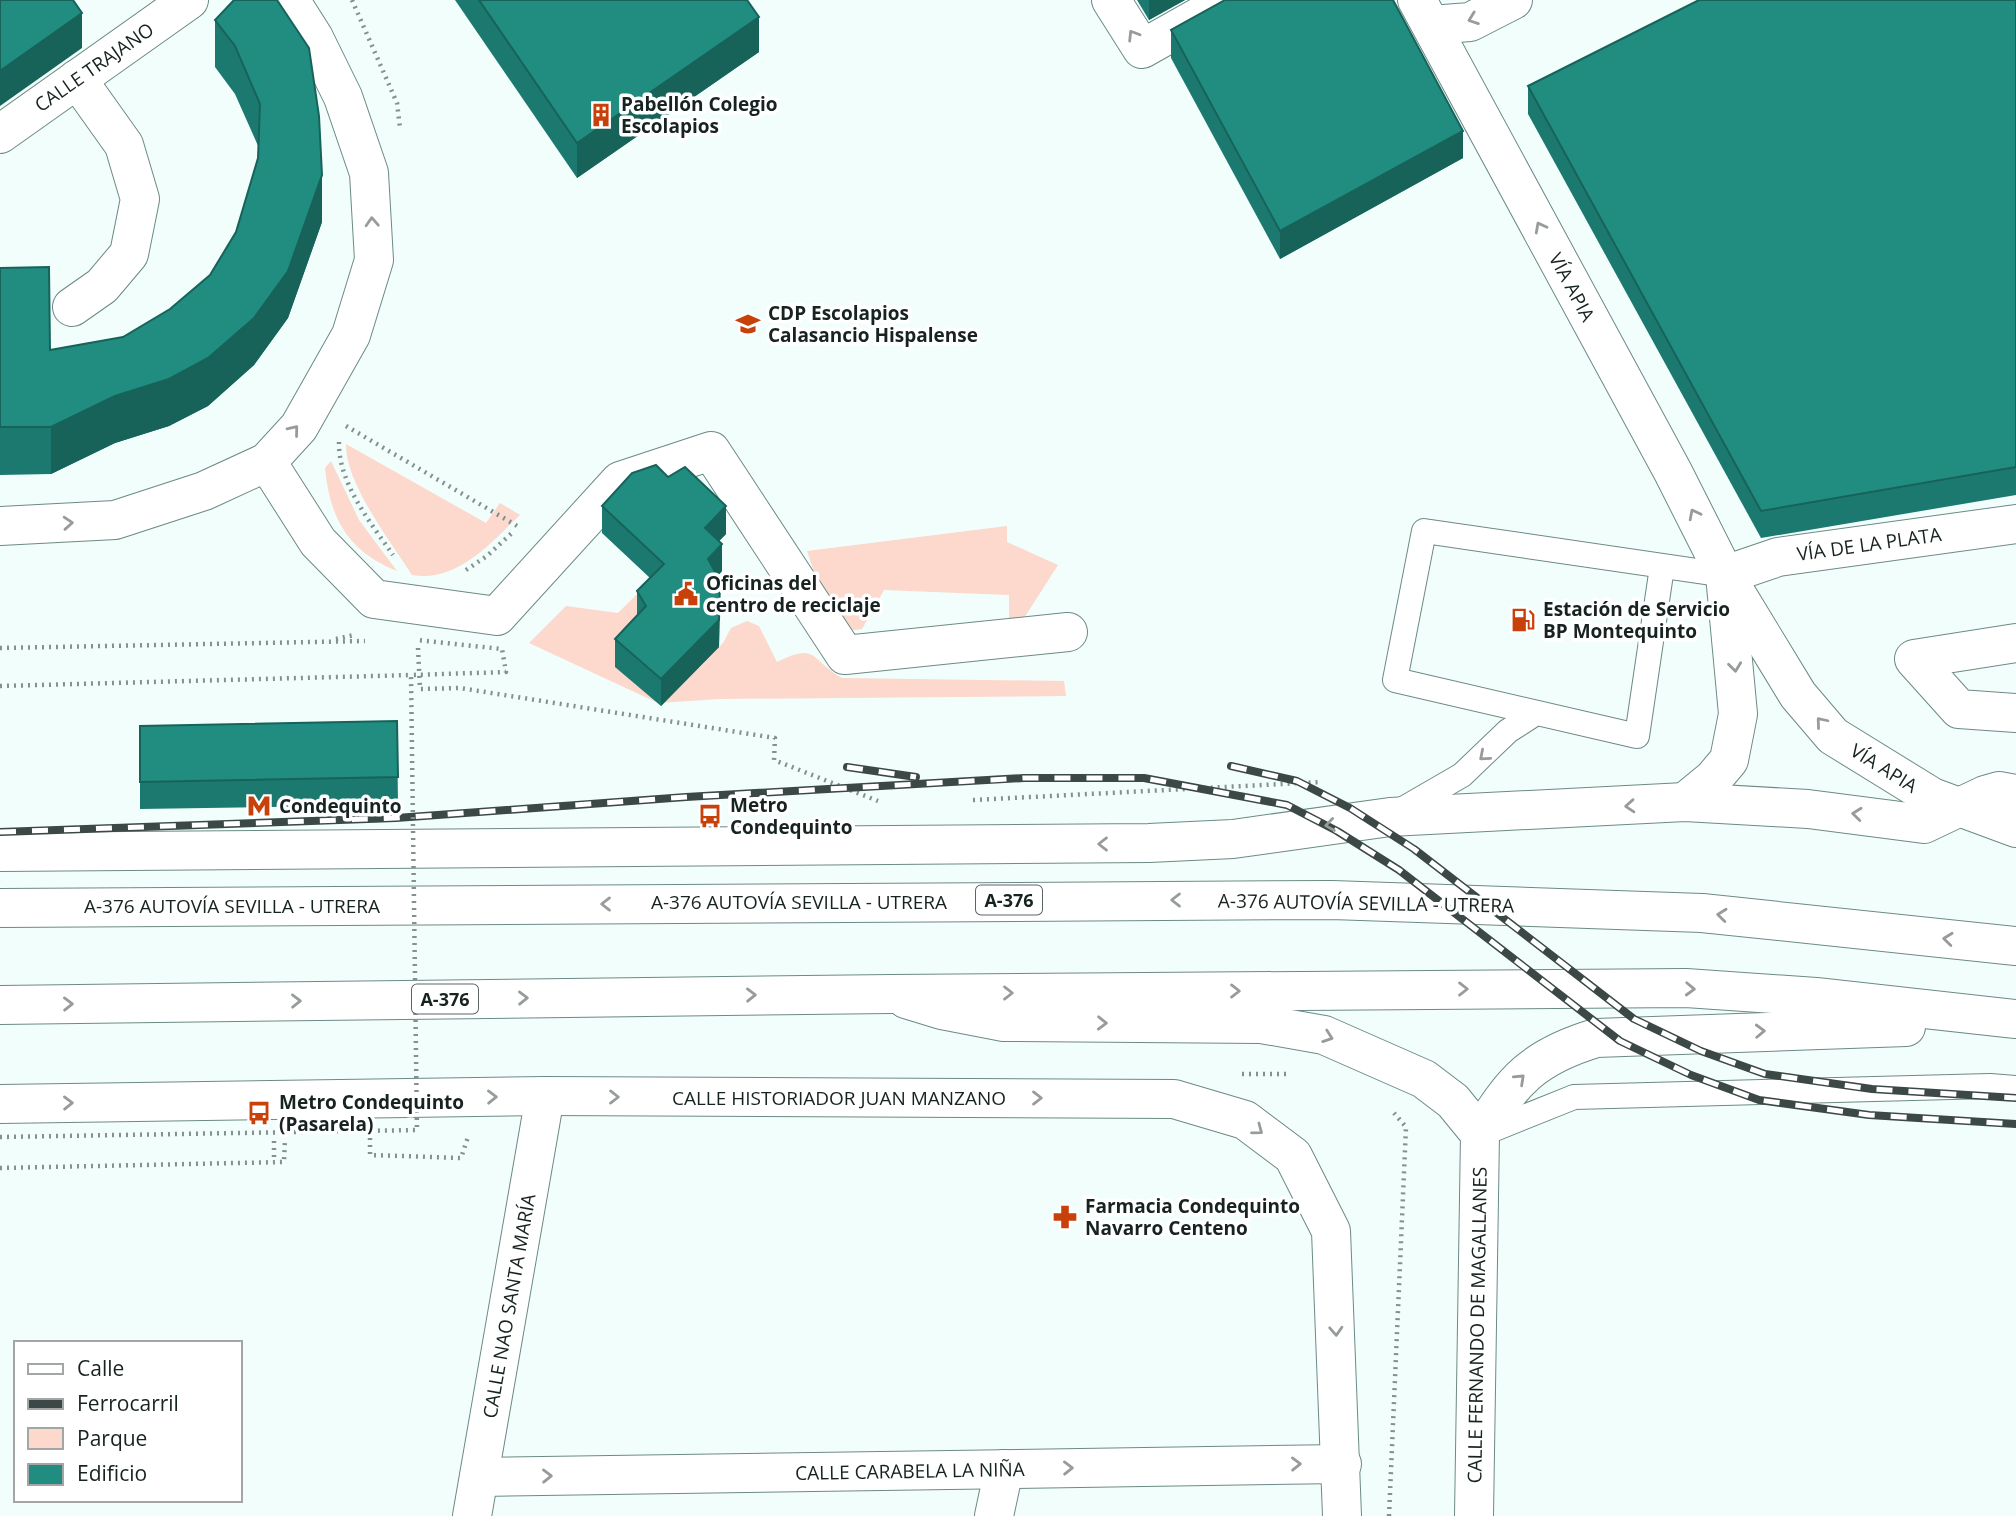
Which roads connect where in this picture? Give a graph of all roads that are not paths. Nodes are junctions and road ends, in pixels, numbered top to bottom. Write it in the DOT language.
graph roads {
  1 [pos="189,0"];
  2 [pos="290,0"];
  3 [pos="1111,0"];
  4 [pos="1229,0"];
  5 [pos="1513,0"];
  6 [pos="1424,13"];
  7 [pos="77,79"];
  8 [pos="0,134"];
  9 [pos="72,307"];
  10 [pos="267,462"];
  11 [pos="2016,524"];
  12 [pos="0,526"];
  13 [pos="1662,567"];
  14 [pos="1725,575"];
  15 [pos="1068,632"];
  16 [pos="2016,643"];
  17 [pos="1536,713"];
  18 [pos="2016,713"];
  19 [pos="2016,794"];
  20 [pos="1685,802"];
  21 [pos="1961,808"];
  22 [pos="1390,817"];
  23 [pos="1924,824"];
  24 [pos="2016,828"];
  25 [pos="2016,838"];
  26 [pos="0,852"];
  27 [pos="0,908"];
  28 [pos="2016,946"];
  29 [pos="891,994"];
  30 [pos="0,1005"];
  31 [pos="2016,1021"];
  32 [pos="2016,1088"];
  33 [pos="545,1096"];
  34 [pos="0,1104"];
  35 [pos="1480,1134"];
  36 [pos="1342,1464"];
  37 [pos="1004,1469"];
  38 [pos="479,1477"];
  39 [pos="472,1516"];
  40 [pos="994,1516"];
  41 [pos="1342,1516"];
  42 [pos="1474,1516"];
  1 -- 7 [label="street, CALLE TRAJANO"];
  10 -- 2 [label="street, one-way"];
  4 -- 3 [label="street, one-way"];
  5 -- 6 [label="street, one-way"];
  14 -- 6 [label="street, VÍA APIA, one-way"];
  7 -- 8 [label="street, CALLE TRAJANO"];
  7 -- 9 [label="street"];
  12 -- 10 [label="street, one-way"];
  10 -- 15 [label="street"];
  11 -- 14 [label="street, VÍA DE LA PLATA"];
  13 -- 14 [label="lane"];
  13 -- 17 [label="lane"];
  13 -- 17 [label="lane"];
  14 -- 20 [label="street, VÍA APIA, one-way"];
  21 -- 14 [label="street, VÍA APIA, one-way"];
  16 -- 18 [label="street"];
  17 -- 22 [label="lane, one-way"];
  19 -- 21 [label="street"];
  20 -- 22 [label="street, one-way"];
  23 -- 20 [label="street, one-way"];
  21 -- 23 [label="street"];
  21 -- 24 [label="street, VÍA APIA"];
  22 -- 26 [label="street, one-way"];
  23 -- 25 [label="street"];
  28 -- 27 [label="street, A-376 AUTOVÍA SEVILLA - UTRERA / A-376, one-way"];
  30 -- 29 [label="street, A-376, one-way"];
  29 -- 31 [label="street, A-376, one-way"];
  29 -- 35 [label="street, one-way"];
  35 -- 31 [label="street, one-way"];
  32 -- 35 [label="lane"];
  34 -- 33 [label="street, CALLE HISTORIADOR JUAN MANZANO, one-way"];
  33 -- 36 [label="street, CALLE HISTORIADOR JUAN MANZANO, one-way"];
  33 -- 38 [label="street, CALLE NAO SANTA MARÍA"];
  35 -- 42 [label="street, CALLE FERNANDO DE MAGALLANES"];
  37 -- 36 [label="street, CALLE CARABELA LA NIÑA, one-way"];
  36 -- 41 [label="street, CALLE HISTORIADOR JUAN MANZANO"];
  38 -- 37 [label="street, CALLE CARABELA LA NIÑA, one-way"];
  37 -- 40 [label="street"];
  38 -- 39 [label="street, CALLE NAO SANTA MARÍA"];
}
